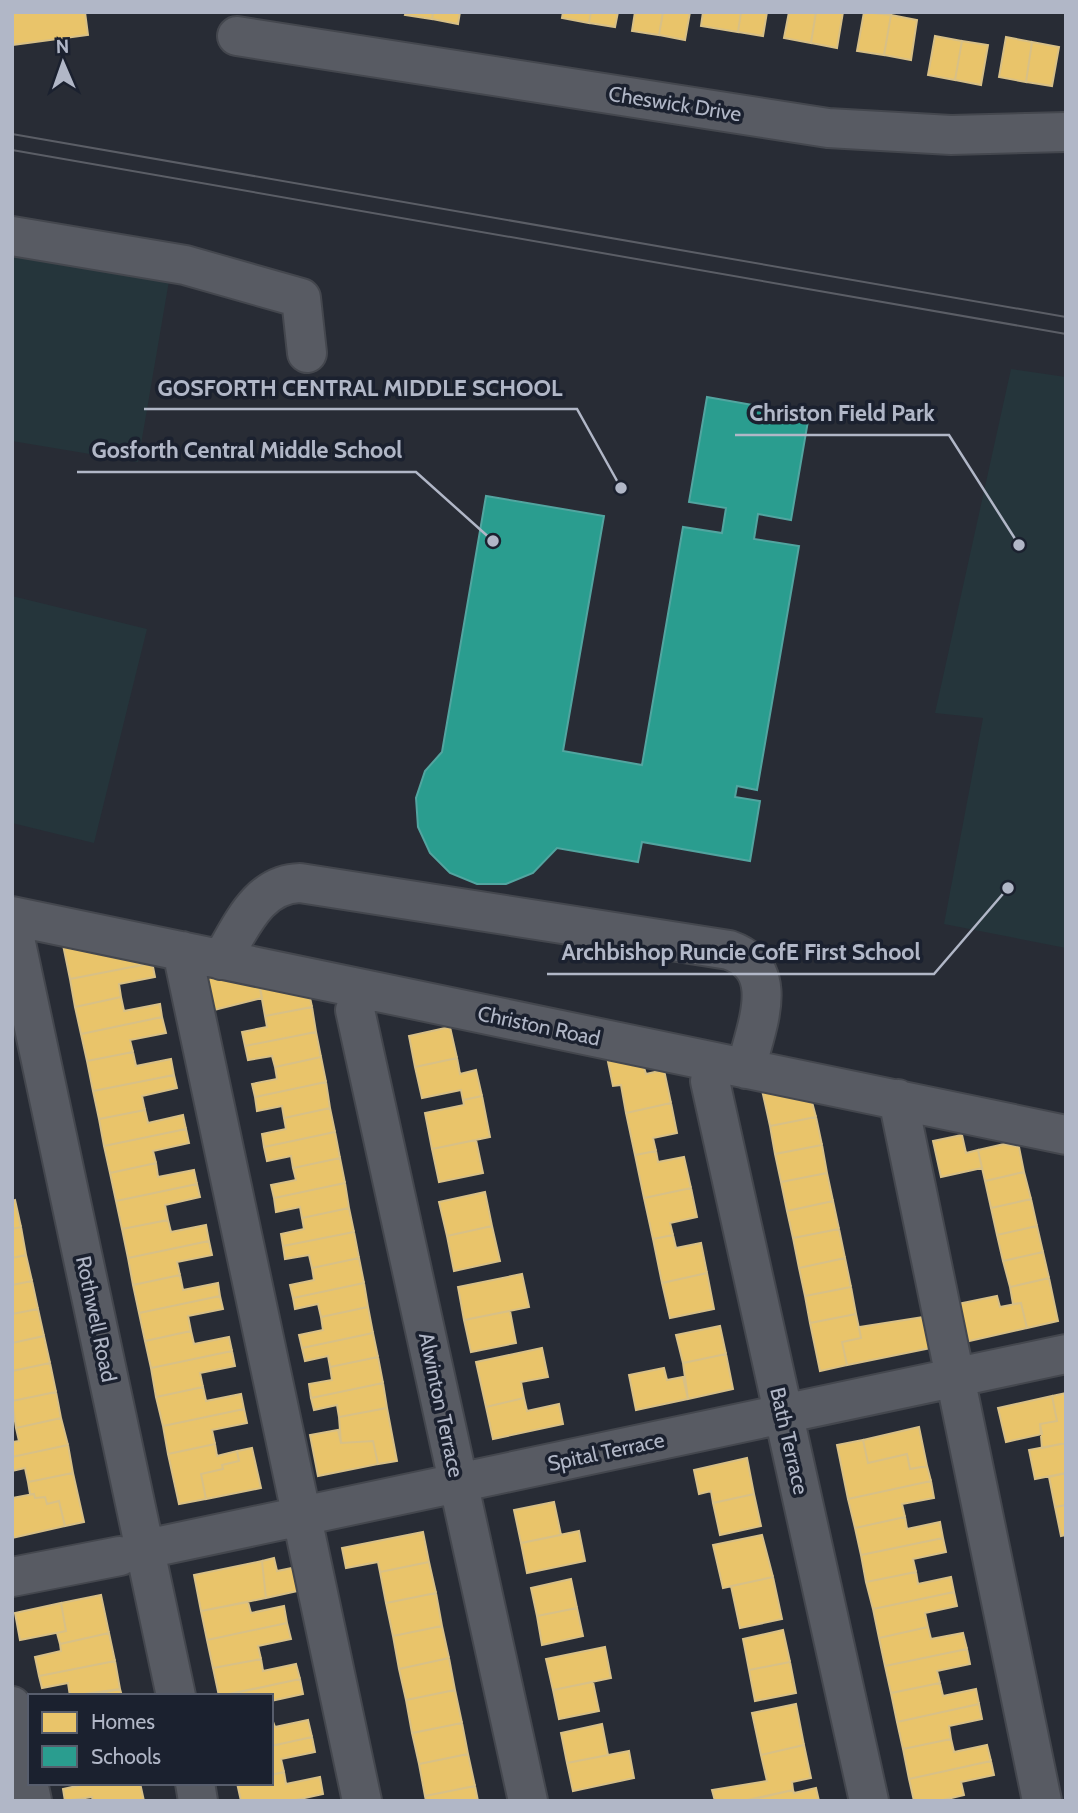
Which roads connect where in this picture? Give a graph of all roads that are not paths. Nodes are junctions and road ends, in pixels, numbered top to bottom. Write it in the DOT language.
graph roads {
  1 [pos="288,27"];
  2 [pos="237,36"];
  3 [pos="1066,132"];
  4 [pos="12,236"];
  5 [pos="307,353"];
  6 [pos="14,930"];
  7 [pos="182,951"];
  8 [pos="221,960"];
  9 [pos="355,1010"];
  10 [pos="746,1069"];
  11 [pos="710,1082"];
  12 [pos="898,1099"];
  13 [pos="1066,1135"];
  14 [pos="1066,1354"];
  15 [pos="954,1378"];
  16 [pos="783,1414"];
  17 [pos="458,1484"];
  18 [pos="302,1517"];
  19 [pos="133,1553"];
  20 [pos="12,1577"];
  21 [pos="175,1694"];
  22 [pos="12,1706"];
  23 [pos="28,1782"];
  24 [pos="362,1801"];
  25 [pos="528,1801"];
  26 [pos="869,1801"];
  27 [pos="1042,1801"];
  1 -- 2 [label="street, Cheswick Drive"];
  1 -- 3 [label="street, Cheswick Drive"];
  4 -- 5 [label="street"];
  6 -- 7 [label="street, Christon Road"];
  6 -- 19 [label="street, Rothwell Road"];
  7 -- 8 [label="street, Christon Road"];
  7 -- 18 [label="street"];
  8 -- 10 [label="street, Christon Road"];
  8 -- 10 [label="street"];
  9 -- 17 [label="street, Alwinton Terrace"];
  10 -- 12 [label="street, Christon Road"];
  11 -- 16 [label="street, Bath Terrace"];
  12 -- 13 [label="street, Christon Road"];
  12 -- 15 [label="street"];
  14 -- 15 [label="street, Spital Terrace"];
  15 -- 16 [label="street, Spital Terrace"];
  15 -- 27 [label="street"];
  16 -- 17 [label="street, Spital Terrace"];
  16 -- 26 [label="street, Bath Terrace"];
  17 -- 18 [label="street, Spital Terrace"];
  17 -- 25 [label="street, Alwinton Terrace"];
  18 -- 19 [label="street, Spital Terrace"];
  18 -- 24 [label="street"];
  19 -- 20 [label="street, Spital Terrace"];
  19 -- 21 [label="street, Rothwell Road"];
  22 -- 23 [label="street"];
}
